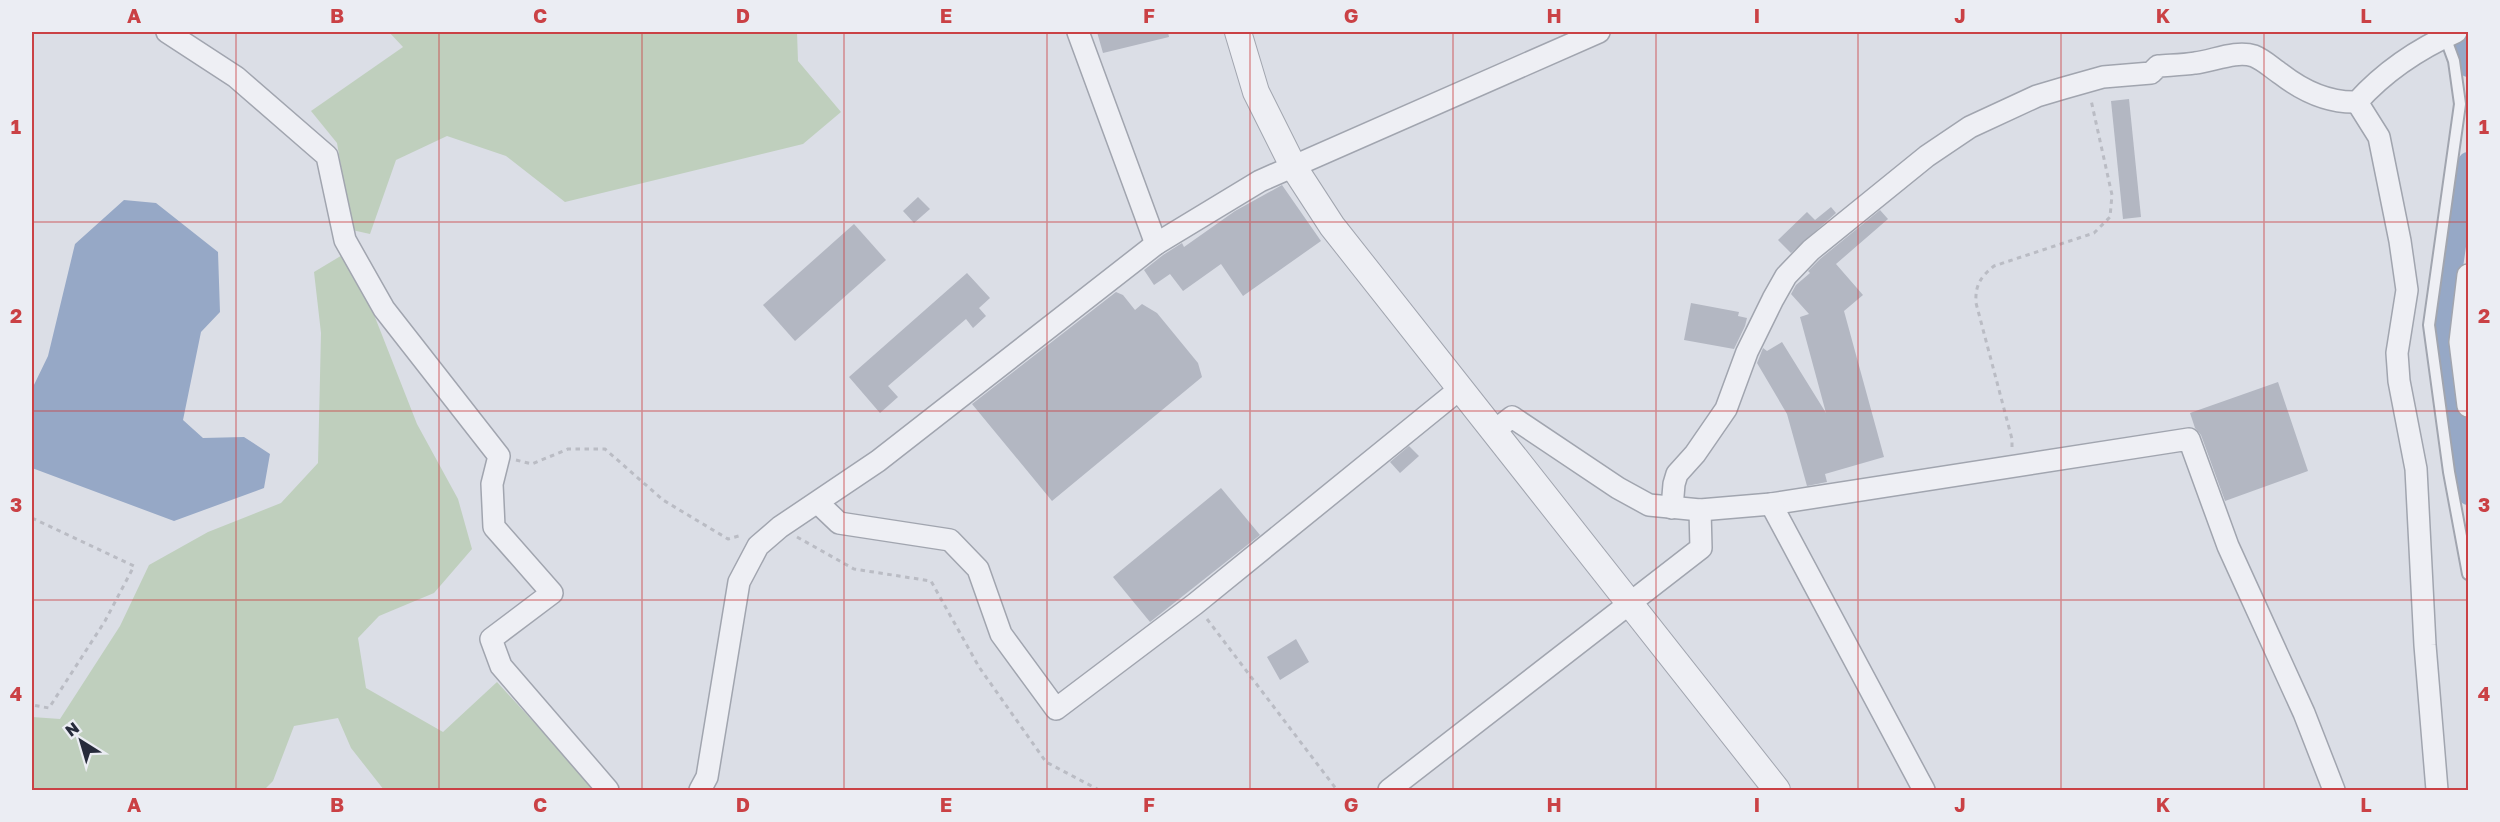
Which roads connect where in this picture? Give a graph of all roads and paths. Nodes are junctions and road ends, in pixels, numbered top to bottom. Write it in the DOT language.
graph roads {
  1 [pos="166,32"];
  2 [pos="1078,32"];
  3 [pos="1238,32"];
  4 [pos="1599,32"];
  5 [pos="2448,33"];
  6 [pos="2084,82"];
  7 [pos="2357,102"];
  8 [pos="1293,166"];
  9 [pos="1156,244"];
  10 [pos="2469,275"];
  11 [pos="1461,388"];
  12 [pos="2469,406"];
  13 [pos="1495,430"];
  14 [pos="499,456"];
  15 [pos="2009,467"];
  16 [pos="818,503"];
  17 [pos="1771,504"];
  18 [pos="1672,508"];
  19 [pos="1700,510"];
  20 [pos="32,518"];
  21 [pos="780,527"];
  22 [pos="748,534"];
  23 [pos="2469,574"];
  24 [pos="1629,602"];
  25 [pos="1195,604"];
  26 [pos="32,705"];
  27 [pos="608,790"];
  28 [pos="700,790"];
  29 [pos="1099,790"];
  30 [pos="1337,790"];
  31 [pos="1389,790"];
  32 [pos="1777,790"];
  33 [pos="1924,790"];
  34 [pos="2334,790"];
  35 [pos="2437,790"];
  1 -- 14 [label="street"];
  2 -- 9 [label="street"];
  3 -- 8 [label="street"];
  4 -- 8 [label="street"];
  5 -- 7 [label="street"];
  5 -- 23 [label="lane"];
  6 -- 7 [label="street"];
  6 -- 15 [label="path"];
  6 -- 18 [label="street"];
  7 -- 35 [label="street"];
  8 -- 9 [label="street"];
  8 -- 11 [label="street"];
  9 -- 16 [label="street"];
  10 -- 12 [label="street"];
  11 -- 13 [label="street"];
  11 -- 25 [label="street"];
  13 -- 18 [label="street"];
  13 -- 24 [label="street"];
  14 -- 22 [label="path"];
  14 -- 27 [label="street"];
  15 -- 17 [label="street"];
  15 -- 34 [label="street"];
  16 -- 21 [label="street"];
  16 -- 25 [label="street"];
  17 -- 19 [label="street"];
  17 -- 33 [label="street"];
  18 -- 19 [label="street"];
  19 -- 24 [label="street"];
  20 -- 26 [label="path"];
  21 -- 28 [label="street"];
  21 -- 29 [label="path"];
  24 -- 31 [label="street"];
  24 -- 32 [label="street"];
  25 -- 30 [label="path"];
}
